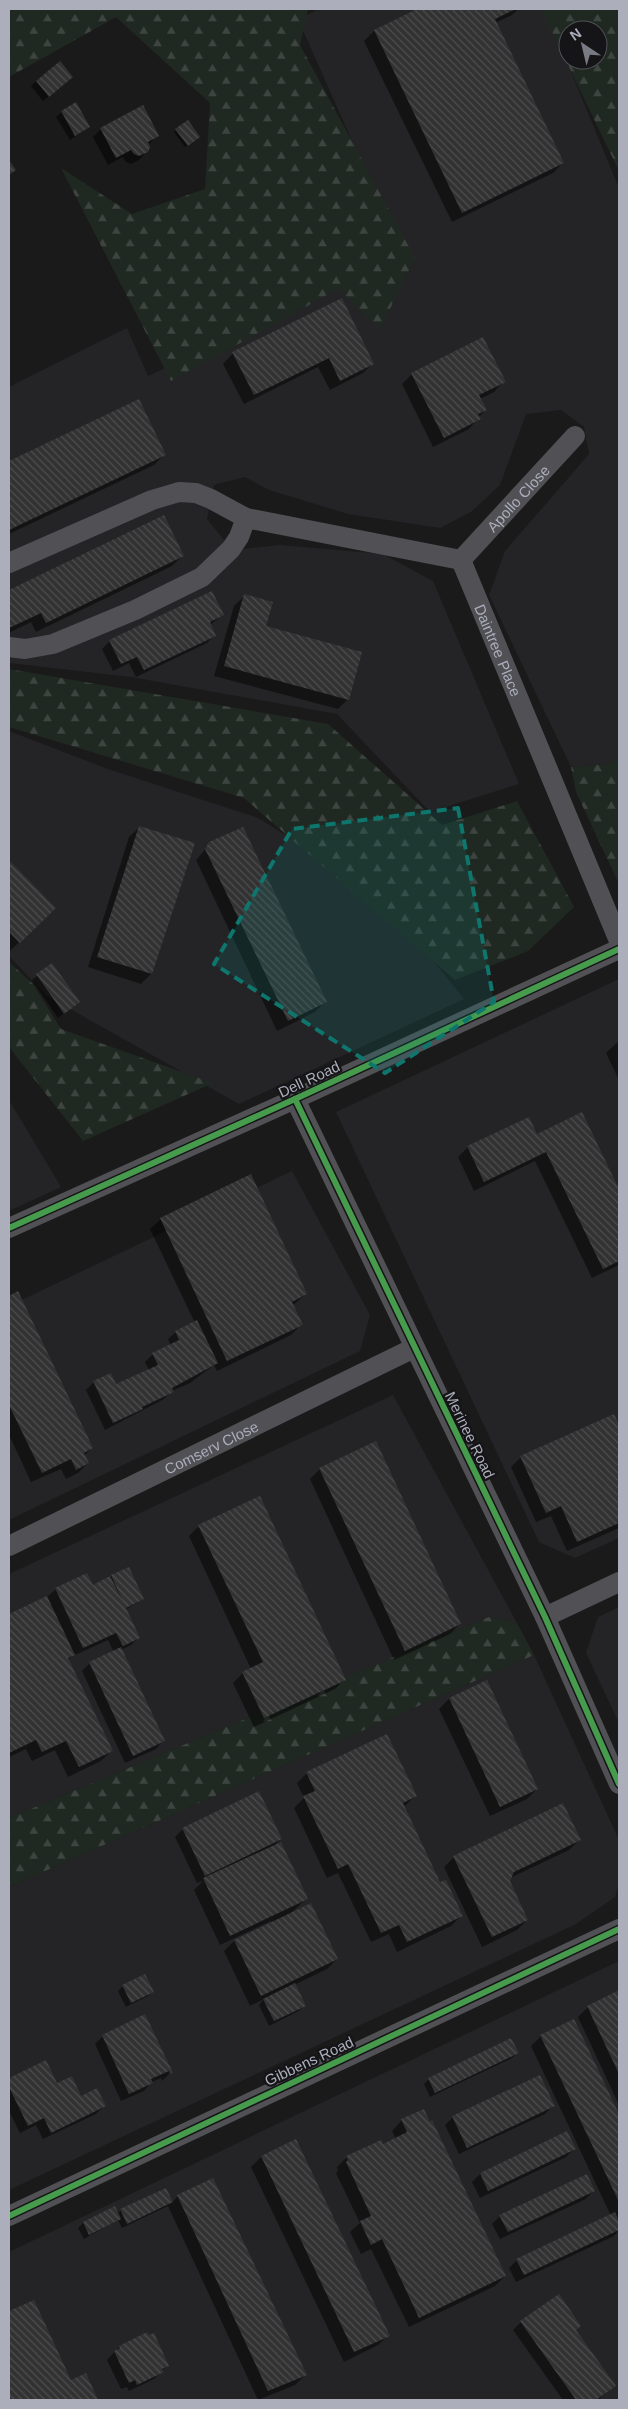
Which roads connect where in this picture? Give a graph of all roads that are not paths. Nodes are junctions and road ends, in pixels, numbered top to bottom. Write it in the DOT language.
graph roads {
  1 [pos="575,436"];
  2 [pos="246,518"];
  3 [pos="460,560"];
  4 [pos="9,563"];
  5 [pos="9,647"];
  6 [pos="619,941"];
  7 [pos="619,949"];
  8 [pos="295,1099"];
  9 [pos="9,1228"];
  10 [pos="414,1348"];
  11 [pos="9,1546"];
  12 [pos="619,1582"];
  13 [pos="545,1617"];
  14 [pos="619,1784"];
  15 [pos="619,1929"];
  16 [pos="9,2216"];
  1 -- 3 [label="street, Apollo Close"];
  2 -- 3 [label="street"];
  2 -- 4 [label="street"];
  2 -- 5 [label="street"];
  3 -- 6 [label="street, Daintree Place"];
  7 -- 8 [label="street, Dell Road"];
  8 -- 9 [label="street, Dell Road"];
  8 -- 10 [label="street, Merinee Road"];
  10 -- 11 [label="street, Comserv Close"];
  10 -- 13 [label="street, Merinee Road"];
  12 -- 13 [label="street"];
  13 -- 14 [label="street, Merinee Road"];
  15 -- 16 [label="street, Gibbens Road"];
}
